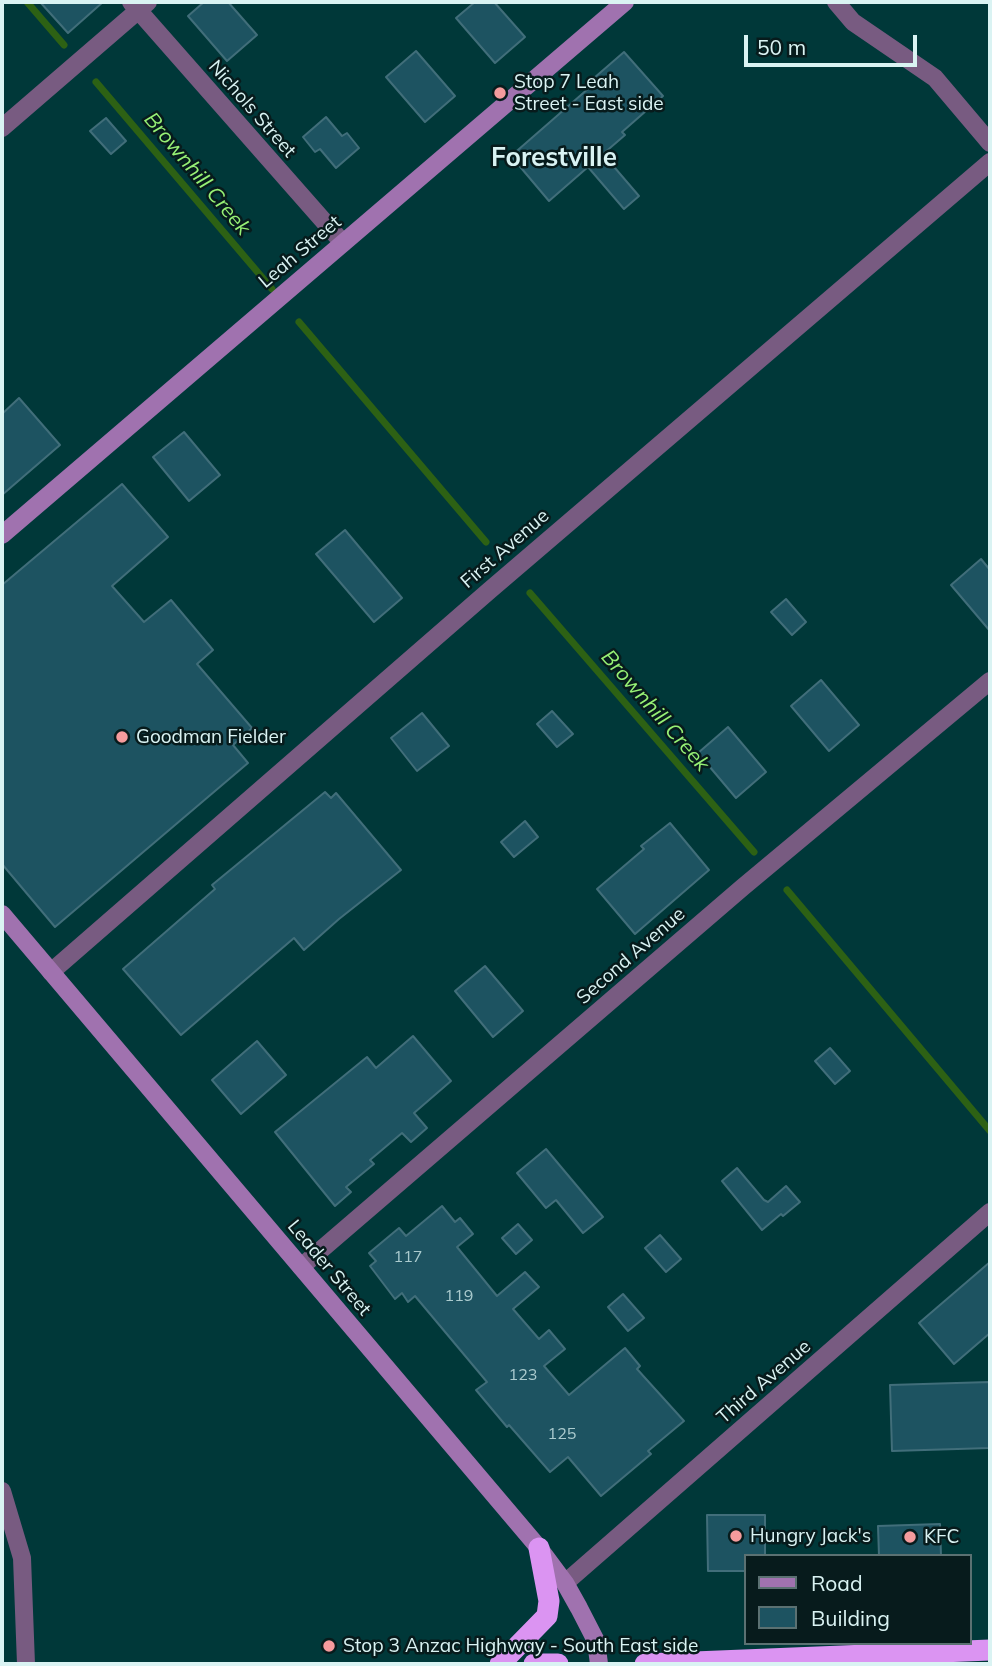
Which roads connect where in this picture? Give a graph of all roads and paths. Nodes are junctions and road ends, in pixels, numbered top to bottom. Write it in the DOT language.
graph roads {
  1 [pos="625,2"];
  2 [pos="836,2"];
  3 [pos="139,5"];
  4 [pos="2,128"];
  5 [pos="990,144"];
  6 [pos="990,162"];
  7 [pos="342,243"];
  8 [pos="2,535"];
  9 [pos="990,681"];
  10 [pos="2,914"];
  11 [pos="51,972"];
  12 [pos="990,1212"];
  13 [pos="301,1267"];
  14 [pos="2,1491"];
  15 [pos="538,1548"];
  16 [pos="565,1583"];
  17 [pos="990,1650"];
  18 [pos="966,1651"];
  19 [pos="990,1658"];
  20 [pos="26,1664"];
  21 [pos="500,1664"];
  22 [pos="534,1664"];
  23 [pos="558,1664"];
  24 [pos="598,1664"];
  25 [pos="645,1664"];
  1 -- 7 [label="main road, Leah Street"];
  2 -- 5 [label="street"];
  3 -- 4 [label="street"];
  3 -- 7 [label="street, Nichols Street"];
  6 -- 11 [label="street, First Avenue"];
  7 -- 8 [label="main road, Leah Street"];
  9 -- 13 [label="street, Second Avenue"];
  10 -- 11 [label="main road, Leader Street"];
  11 -- 13 [label="main road, Leader Street"];
  12 -- 16 [label="street, Third Avenue"];
  13 -- 15 [label="main road, Leader Street"];
  14 -- 20 [label="street"];
  15 -- 16 [label="main road, Leader Street"];
  15 -- 21 [label="highway"];
  16 -- 24 [label="main road, Leader Street"];
  17 -- 18 [label="highway"];
  18 -- 19 [label="highway"];
  18 -- 25 [label="highway"];
  22 -- 23 [label="highway"];
}
